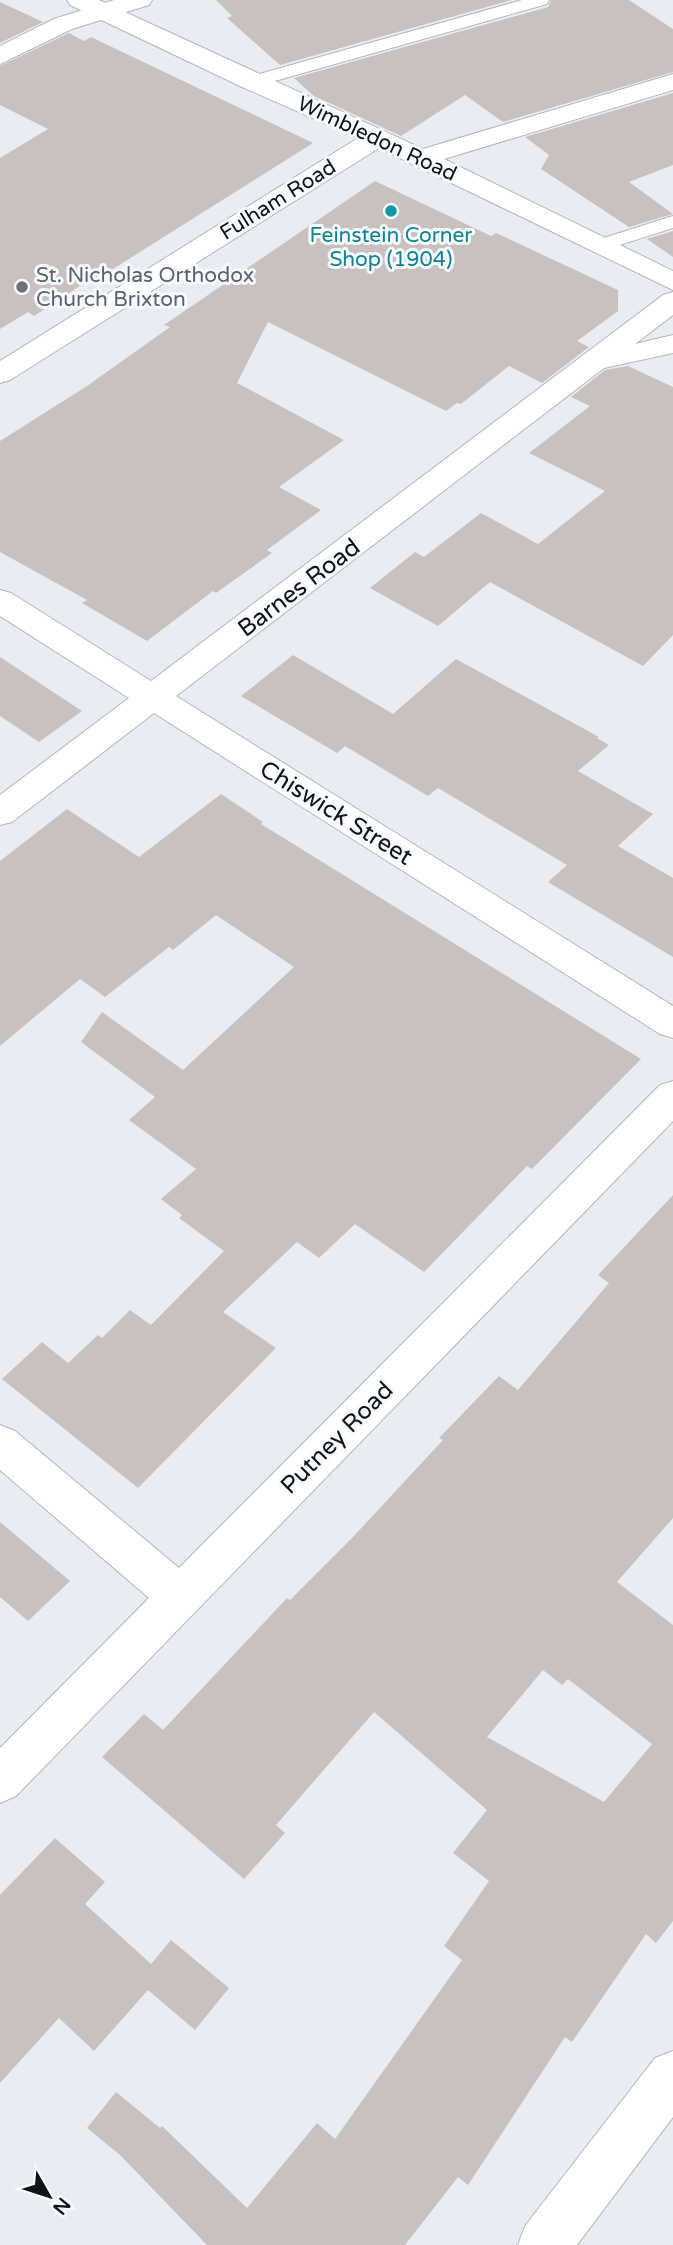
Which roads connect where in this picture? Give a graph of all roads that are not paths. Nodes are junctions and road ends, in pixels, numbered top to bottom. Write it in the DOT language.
graph roads {
  1 [pos="140,0"];
  2 [pos="541,0"];
  3 [pos="90,5"];
  4 [pos="0,56"];
  5 [pos="251,82"];
  6 [pos="673,82"];
  7 [pos="378,137"];
  8 [pos="421,158"];
  9 [pos="673,222"];
  10 [pos="598,246"];
  11 [pos="673,282"];
  12 [pos="673,300"];
  13 [pos="673,344"];
  14 [pos="596,361"];
  15 [pos="0,374"];
  16 [pos="0,601"];
  17 [pos="153,699"];
  18 [pos="0,813"];
  19 [pos="673,1024"];
  20 [pos="673,1096"];
  21 [pos="0,1444"];
  22 [pos="180,1597"];
  23 [pos="0,1780"];
  24 [pos="673,2076"];
  25 [pos="544,2245"];
  1 -- 3 [label="street"];
  2 -- 5 [label="lane"];
  3 -- 4 [label="street"];
  3 -- 5 [label="street, Wimbledon Road"];
  5 -- 7 [label="street, Wimbledon Road"];
  6 -- 8 [label="street"];
  7 -- 8 [label="street, Wimbledon Road"];
  7 -- 15 [label="street, Fulham Road"];
  8 -- 10 [label="street, Wimbledon Road"];
  9 -- 10 [label="lane"];
  10 -- 11 [label="street, Wimbledon Road"];
  12 -- 14 [label="street, Barnes Road"];
  13 -- 14 [label="street, Barnes Road"];
  14 -- 17 [label="street, Barnes Road"];
  16 -- 17 [label="street, Chiswick Street"];
  17 -- 18 [label="street, Barnes Road"];
  17 -- 19 [label="street, Chiswick Street"];
  20 -- 22 [label="street, Putney Road"];
  21 -- 22 [label="street"];
  22 -- 23 [label="street, Putney Road"];
  24 -- 25 [label="street"];
}
